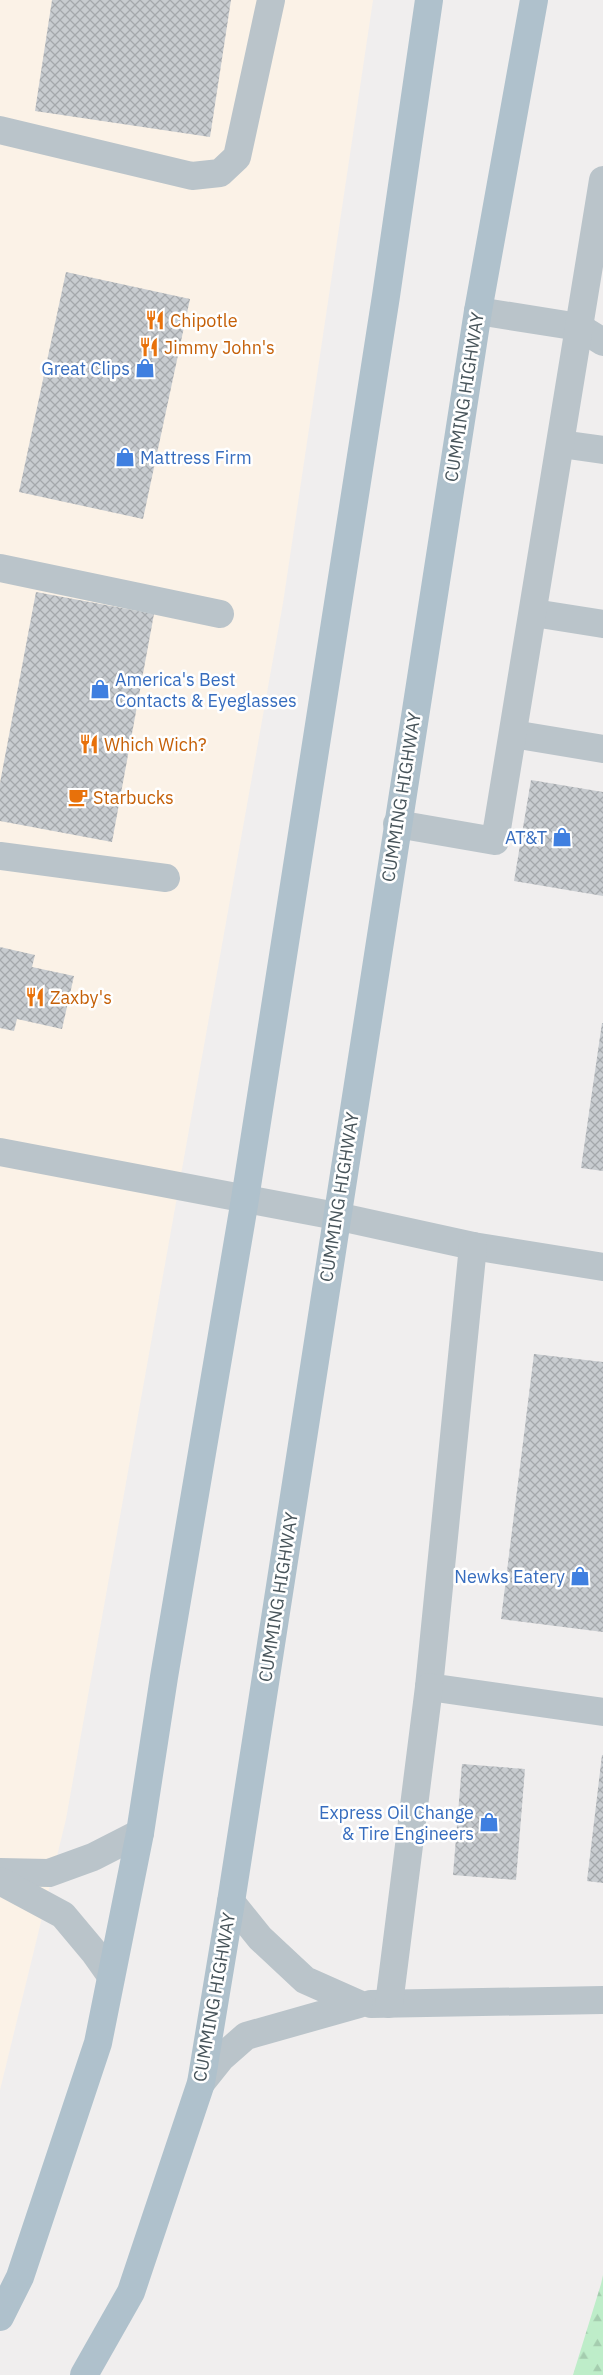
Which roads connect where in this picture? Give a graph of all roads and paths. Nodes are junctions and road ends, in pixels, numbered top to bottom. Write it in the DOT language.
graph roads {
  1 [pos="270,0"];
  2 [pos="429,0"];
  3 [pos="534,0"];
  4 [pos="0,130"];
  5 [pos="603,180"];
  6 [pos="478,311"];
  7 [pos="579,327"];
  8 [pos="603,342"];
  9 [pos="561,444"];
  10 [pos="603,450"];
  11 [pos="0,568"];
  12 [pos="534,613"];
  13 [pos="220,614"];
  14 [pos="603,624"];
  15 [pos="513,734"];
  16 [pos="603,749"];
  17 [pos="397,824"];
  18 [pos="0,856"];
  19 [pos="166,878"];
  20 [pos="0,1152"];
  21 [pos="245,1198"];
  22 [pos="336,1216"];
  23 [pos="473,1246"];
  24 [pos="603,1267"];
  25 [pos="430,1687"];
  26 [pos="603,1712"];
  27 [pos="140,1833"];
  28 [pos="0,1872"];
  29 [pos="0,1881"];
  30 [pos="231,1902"];
  31 [pos="111,1976"];
  32 [pos="603,2000"];
  33 [pos="359,2004"];
  34 [pos="390,2004"];
  35 [pos="201,2083"];
  36 [pos="0,2317"];
  37 [pos="84,2375"];
  1 -- 4 [label="lane"];
  2 -- 21 [label="main road"];
  3 -- 6 [label="main road, CUMMING HIGHWAY"];
  5 -- 7 [label="lane"];
  6 -- 7 [label="lane"];
  6 -- 17 [label="main road, CUMMING HIGHWAY"];
  7 -- 8 [label="lane"];
  7 -- 9 [label="lane"];
  9 -- 10 [label="lane"];
  9 -- 12 [label="lane"];
  11 -- 13 [label="lane"];
  12 -- 14 [label="lane"];
  12 -- 15 [label="lane"];
  15 -- 16 [label="lane"];
  15 -- 17 [label="lane"];
  17 -- 22 [label="main road, CUMMING HIGHWAY"];
  18 -- 19 [label="lane"];
  20 -- 21 [label="lane"];
  21 -- 22 [label="lane"];
  21 -- 27 [label="main road"];
  22 -- 23 [label="lane"];
  22 -- 30 [label="main road, CUMMING HIGHWAY"];
  23 -- 24 [label="lane"];
  23 -- 25 [label="lane"];
  25 -- 26 [label="lane"];
  25 -- 34 [label="lane"];
  27 -- 28 [label="lane"];
  27 -- 31 [label="main road"];
  29 -- 31 [label="lane"];
  30 -- 33 [label="lane"];
  30 -- 35 [label="main road, CUMMING HIGHWAY"];
  31 -- 36 [label="main road"];
  32 -- 34 [label="lane"];
  33 -- 34 [label="lane"];
  33 -- 35 [label="lane"];
  35 -- 37 [label="main road, CUMMING HIGHWAY"];
}
